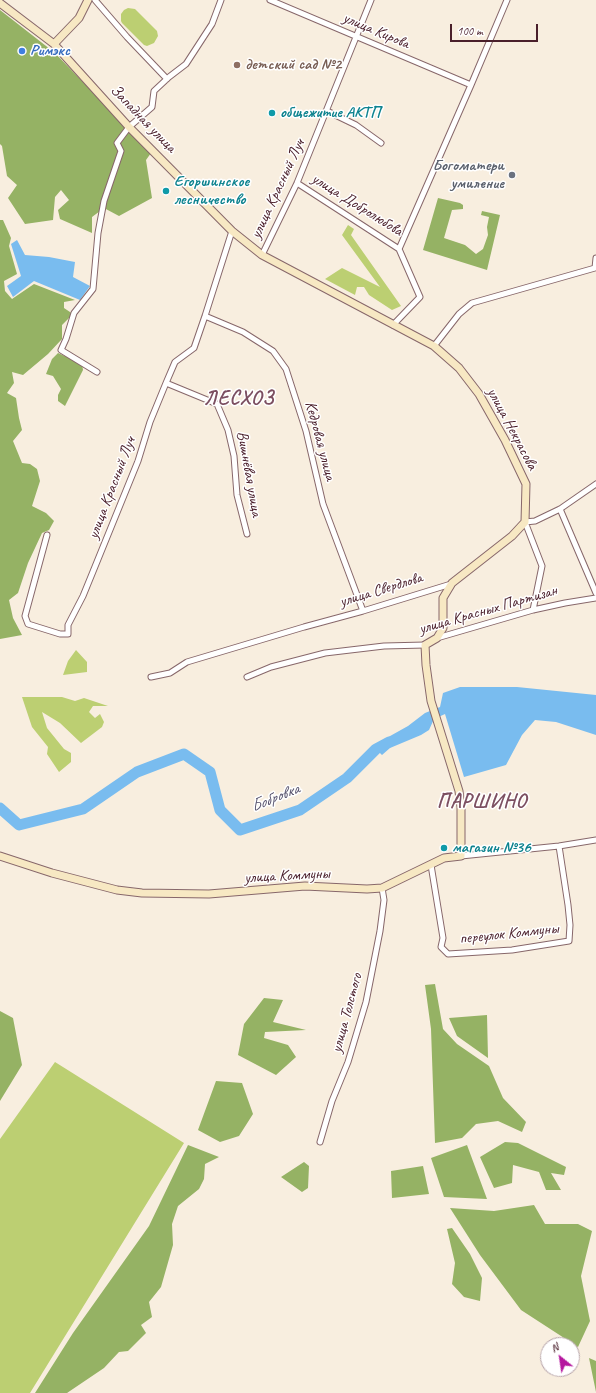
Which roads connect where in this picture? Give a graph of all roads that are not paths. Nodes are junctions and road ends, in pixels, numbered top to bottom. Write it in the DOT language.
graph roads {
  1 [pos="88,0"];
  2 [pos="95,0"];
  3 [pos="221,0"];
  4 [pos="270,0"];
  5 [pos="371,0"];
  6 [pos="507,0"];
  7 [pos="0,3"];
  8 [pos="356,37"];
  9 [pos="54,44"];
  10 [pos="167,79"];
  11 [pos="471,85"];
  12 [pos="326,111"];
  13 [pos="129,127"];
  14 [pos="381,143"];
  15 [pos="297,183"];
  16 [pos="232,230"];
  17 [pos="399,249"];
  18 [pos="262,255"];
  19 [pos="596,258"];
  20 [pos="206,316"];
  21 [pos="393,325"];
  22 [pos="434,346"];
  23 [pos="97,372"];
  24 [pos="166,383"];
  25 [pos="596,484"];
  26 [pos="560,509"];
  27 [pos="525,522"];
  28 [pos="247,534"];
  29 [pos="47,535"];
  30 [pos="452,583"];
  31 [pos="596,593"];
  32 [pos="596,598"];
  33 [pos="533,610"];
  34 [pos="363,611"];
  35 [pos="437,638"];
  36 [pos="425,645"];
  37 [pos="247,677"];
  38 [pos="151,678"];
  39 [pos="596,840"];
  40 [pos="559,846"];
  41 [pos="0,856"];
  42 [pos="461,856"];
  43 [pos="431,866"];
  44 [pos="382,888"];
  45 [pos="320,1142"];
  1 -- 9 [label="street"];
  2 -- 10 [label="street"];
  3 -- 10 [label="street"];
  4 -- 8 [label="street, улица Кирова"];
  5 -- 8 [label="street, улица Красный Луч"];
  6 -- 11 [label="street, улица Добролюбова"];
  7 -- 9 [label="street, Западная улица"];
  8 -- 11 [label="street, улица Кирова"];
  8 -- 12 [label="street, улица Красный Луч"];
  9 -- 13 [label="street, Западная улица"];
  10 -- 13 [label="street"];
  11 -- 17 [label="street, улица Добролюбова"];
  12 -- 14 [label="street"];
  12 -- 15 [label="street, улица Красный Луч"];
  13 -- 16 [label="street, Западная улица"];
  13 -- 23 [label="street"];
  15 -- 17 [label="street, улица Добролюбова"];
  15 -- 18 [label="street, улица Красный Луч"];
  16 -- 18 [label="street, Западная улица"];
  16 -- 20 [label="street, улица Красный Луч"];
  17 -- 21 [label="street"];
  18 -- 21 [label="street, Западная улица"];
  19 -- 22 [label="street"];
  20 -- 24 [label="street, улица Красный Луч"];
  20 -- 34 [label="street, Кедровая улица"];
  21 -- 22 [label="street, Западная улица"];
  22 -- 27 [label="street, улица Некрасова"];
  24 -- 28 [label="street, Вишнёвая улица"];
  24 -- 29 [label="street, улица Красный Луч"];
  25 -- 26 [label="street"];
  26 -- 27 [label="street"];
  26 -- 31 [label="street"];
  27 -- 30 [label="street, улица Свердлова"];
  27 -- 33 [label="street, улица Некрасова"];
  30 -- 34 [label="street, улица Свердлова"];
  30 -- 35 [label="street"];
  32 -- 33 [label="street, улица Красных Партизан"];
  33 -- 35 [label="street, улица Красных Партизан"];
  34 -- 38 [label="street, улица Свердлова"];
  35 -- 36 [label="street, улица Красных Партизан"];
  36 -- 37 [label="street, улица Красных Партизан"];
  36 -- 42 [label="street"];
  39 -- 40 [label="street, улица Коммуны"];
  40 -- 42 [label="street, улица Коммуны"];
  40 -- 43 [label="street, переулок Коммуны"];
  41 -- 44 [label="street, улица Коммуны"];
  42 -- 43 [label="street, улица Коммуны"];
  43 -- 44 [label="street, улица Коммуны"];
  44 -- 45 [label="street, улица Толстого"];
}
